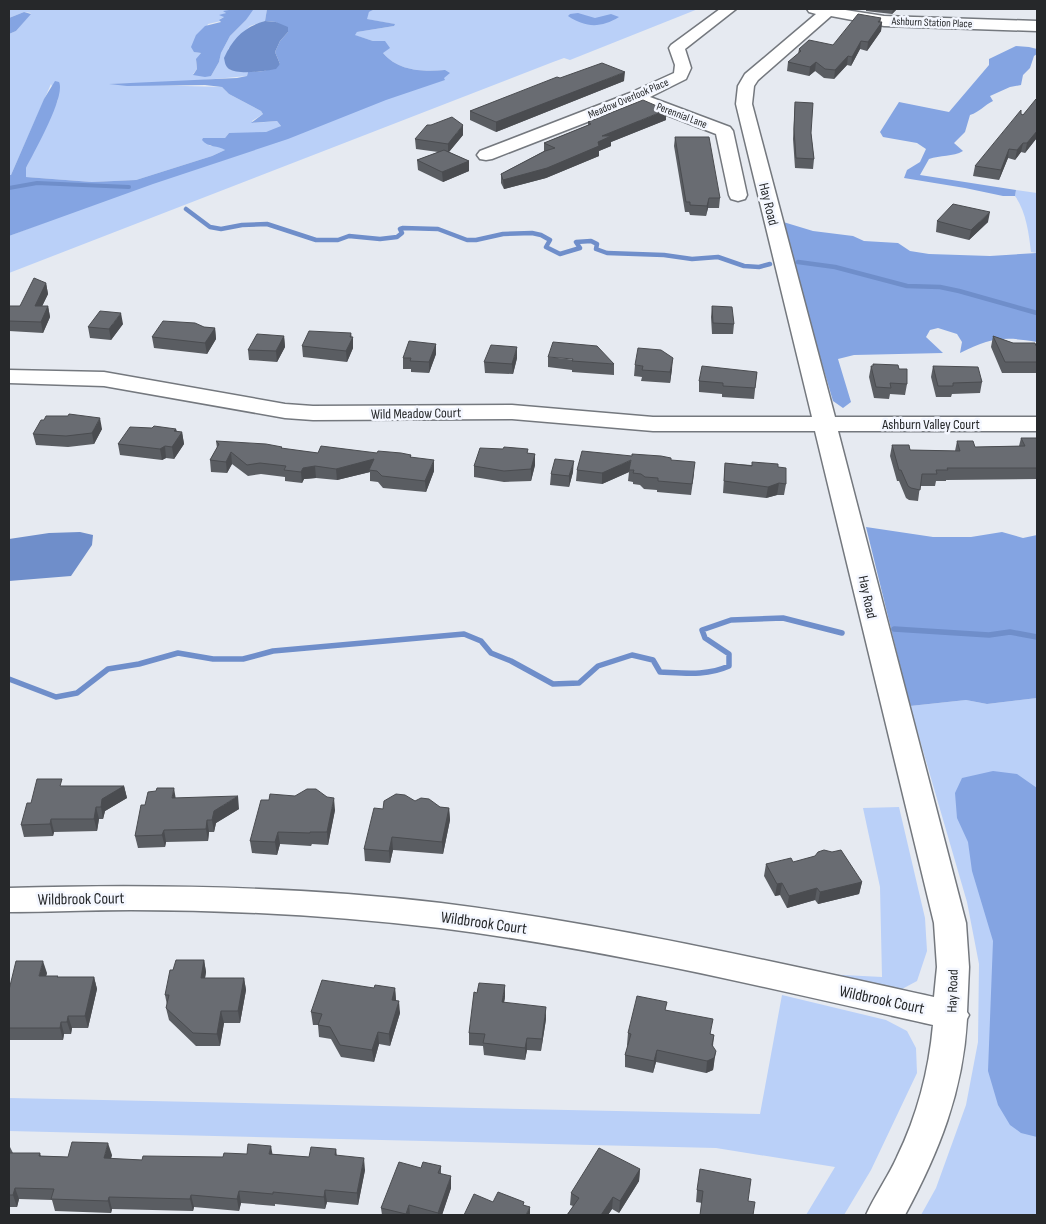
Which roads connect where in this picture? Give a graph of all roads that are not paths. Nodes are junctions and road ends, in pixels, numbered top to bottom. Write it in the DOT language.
graph roads {
  1 [pos="729,9"];
  2 [pos="823,10"];
  3 [pos="1037,26"];
  4 [pos="636,97"];
  5 [pos="486,155"];
  6 [pos="738,195"];
  7 [pos="9,377"];
  8 [pos="825,424"];
  9 [pos="1037,424"];
  10 [pos="9,900"];
  11 [pos="952,1014"];
  12 [pos="885,1215"];
  1 -- 4 [label="street, Meadow Overlook Place"];
  2 -- 3 [label="street, Ashburn Station Place"];
  2 -- 8 [label="street, Hay Road"];
  4 -- 5 [label="street, Meadow Overlook Place"];
  4 -- 6 [label="street, Perennial Lane"];
  7 -- 8 [label="street, Wild Meadow Court"];
  8 -- 9 [label="street, Ashburn Valley Court"];
  8 -- 11 [label="street, Hay Road"];
  10 -- 11 [label="street, Wildbrook Court"];
  11 -- 12 [label="street, Hay Road"];
}
